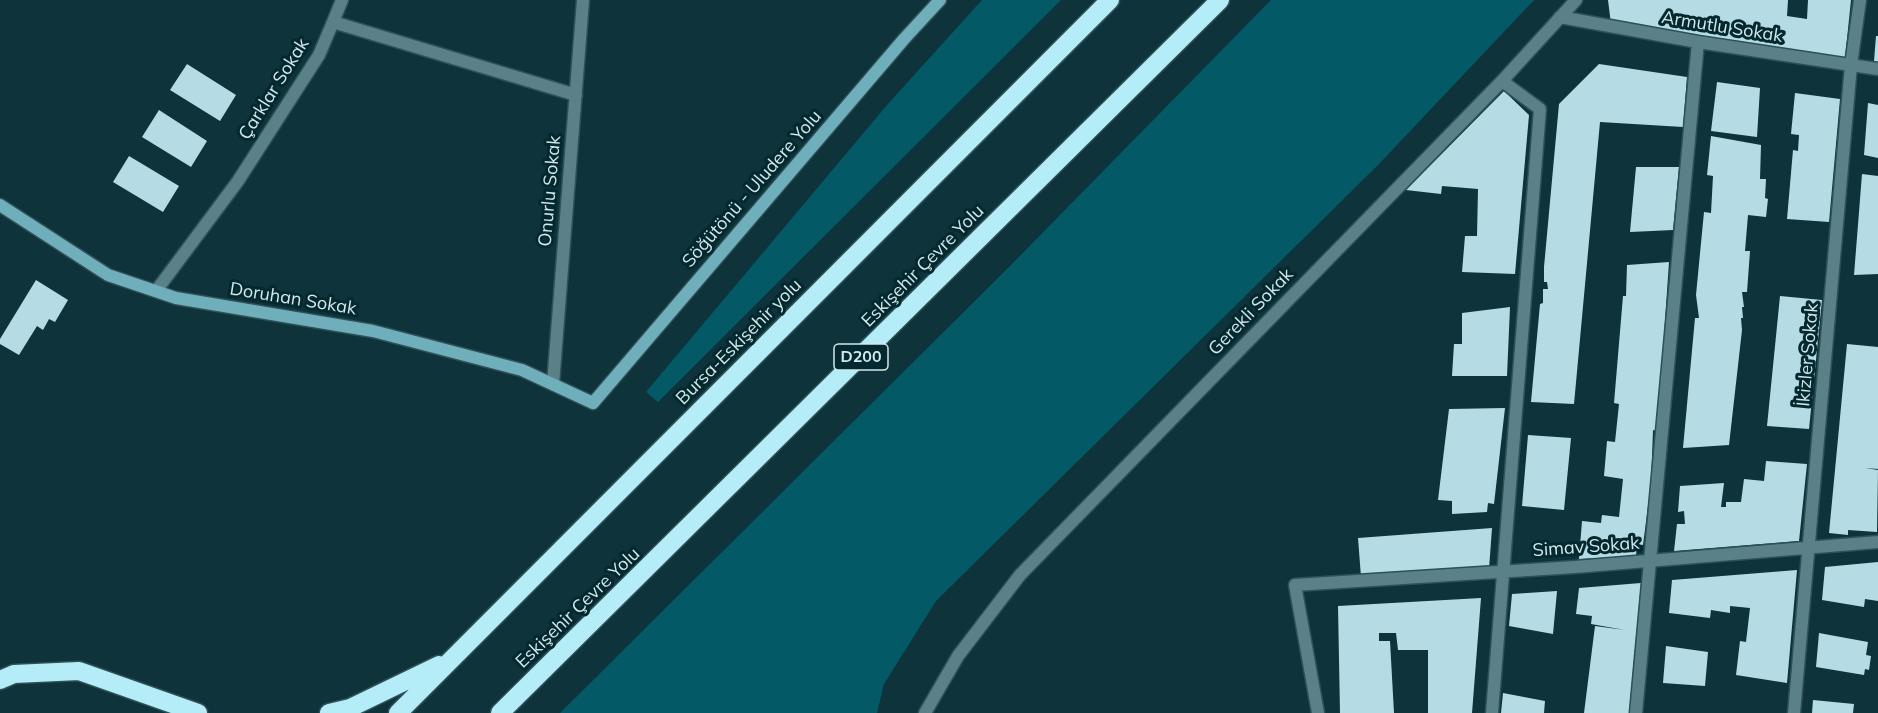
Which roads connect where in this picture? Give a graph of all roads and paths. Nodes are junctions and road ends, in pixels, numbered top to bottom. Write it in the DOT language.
graph roads {
  1 [pos="342,0"];
  2 [pos="584,0"];
  3 [pos="940,0"];
  4 [pos="1110,0"];
  5 [pos="1220,0"];
  6 [pos="1576,0"];
  7 [pos="1860,0"];
  8 [pos="1560,17"];
  9 [pos="333,22"];
  10 [pos="1698,42"];
  11 [pos="1851,65"];
  12 [pos="1878,69"];
  13 [pos="1502,81"];
  14 [pos="576,95"];
  15 [pos="0,205"];
  16 [pos="156,291"];
  17 [pos="553,384"];
  18 [pos="593,403"];
  19 [pos="1878,542"];
  20 [pos="1810,548"];
  21 [pos="1652,561"];
  22 [pos="1502,571"];
  23 [pos="451,660"];
  24 [pos="0,680"];
  25 [pos="501,712"];
  26 [pos="198,713"];
  27 [pos="329,713"];
  28 [pos="398,713"];
  29 [pos="925,713"];
  30 [pos="1318,713"];
  31 [pos="1492,713"];
  32 [pos="1636,713"];
  33 [pos="1794,713"];
  1 -- 9 [label="street, Çarklar Sokak"];
  2 -- 14 [label="street, Onurlu Sokak"];
  3 -- 18 [label="street, Söğütönü - Uludere Yolu"];
  4 -- 23 [label="highway, Bursa-Eskişehir yolu"];
  5 -- 25 [label="highway, Eskişehir Çevre Yolu / D200"];
  6 -- 8 [label="street, Gerekli Sokak"];
  7 -- 11 [label="street, İkizler Sokak"];
  8 -- 10 [label="street, Armutlu Sokak"];
  8 -- 13 [label="street, Gerekli Sokak"];
  9 -- 14 [label="street"];
  9 -- 16 [label="street, Çarklar Sokak"];
  10 -- 11 [label="street, Armutlu Sokak"];
  10 -- 21 [label="street"];
  11 -- 12 [label="street, Armutlu Sokak"];
  11 -- 20 [label="street, İkizler Sokak"];
  13 -- 22 [label="street"];
  13 -- 29 [label="street, Gerekli Sokak"];
  14 -- 17 [label="street, Onurlu Sokak"];
  15 -- 16 [label="street, Doruhan Sokak"];
  16 -- 17 [label="street, Doruhan Sokak"];
  17 -- 18 [label="street, Doruhan Sokak"];
  19 -- 20 [label="street, Simav Sokak"];
  20 -- 21 [label="street, Simav Sokak"];
  20 -- 33 [label="street, İkizler Sokak"];
  21 -- 22 [label="street, Simav Sokak"];
  21 -- 32 [label="street"];
  22 -- 30 [label="street, Simav Sokak"];
  22 -- 31 [label="street"];
  23 -- 27 [label="highway"];
  23 -- 28 [label="highway, Bursa-Eskişehir yolu"];
  24 -- 26 [label="highway"];
}
